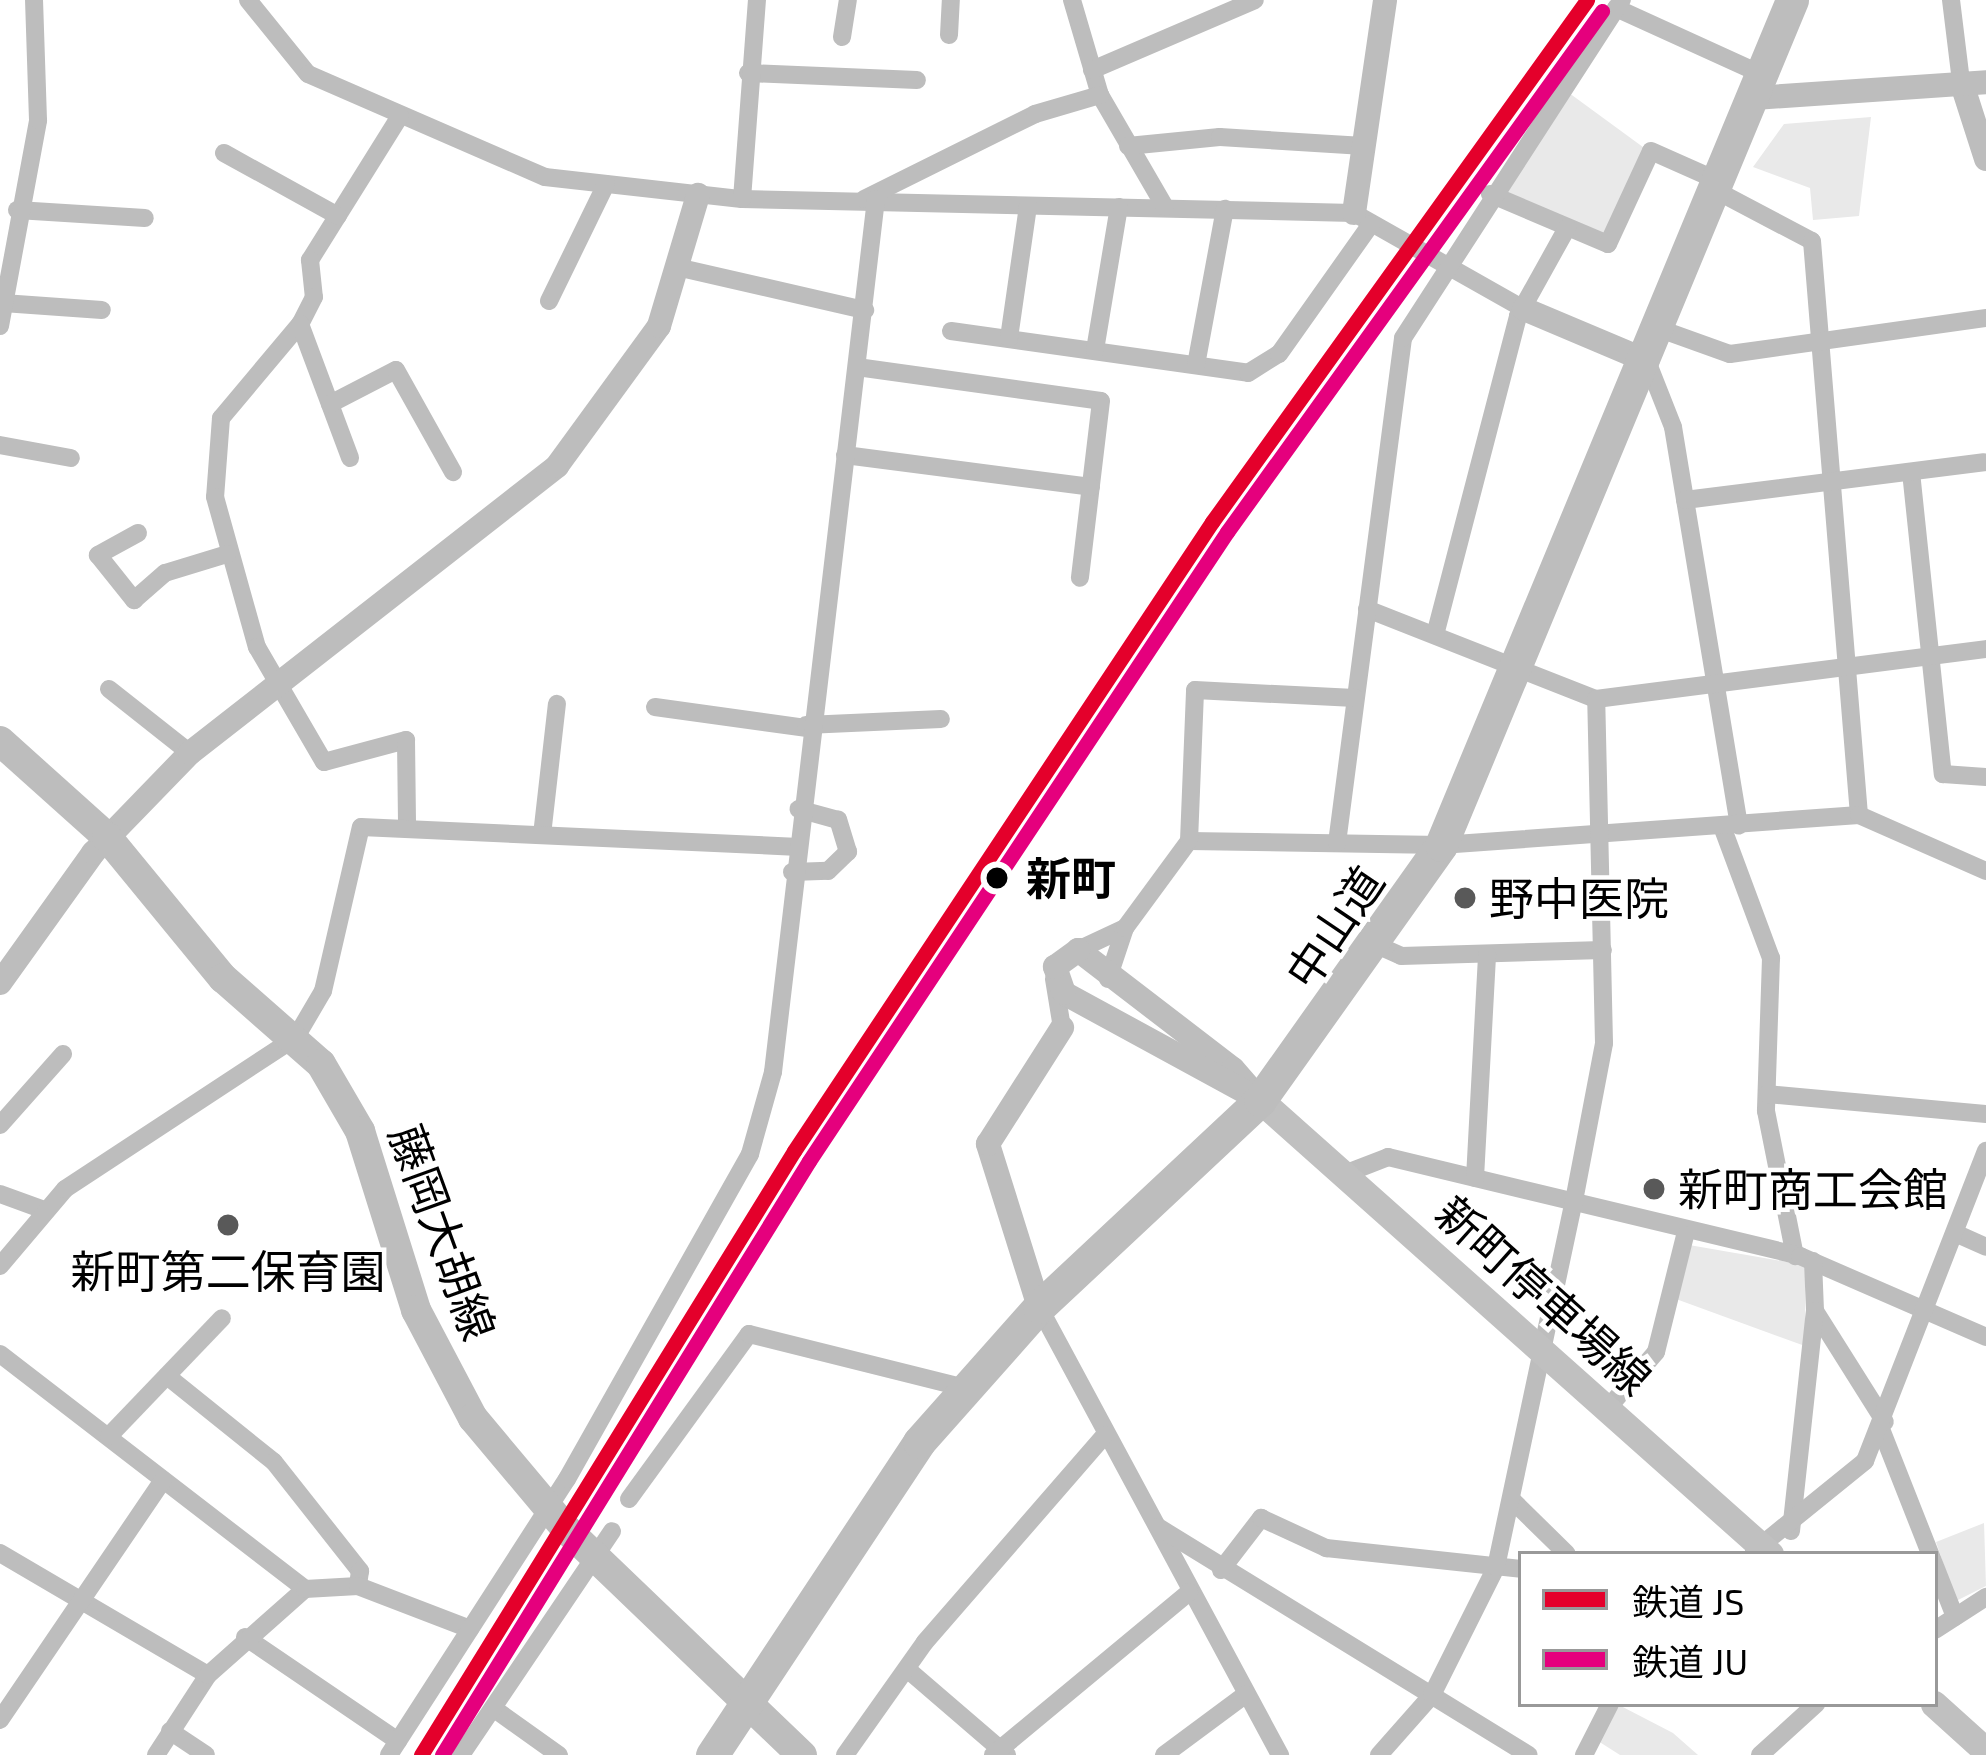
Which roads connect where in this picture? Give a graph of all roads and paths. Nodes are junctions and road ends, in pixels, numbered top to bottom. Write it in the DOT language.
graph roads {
  1 [pos="34,0"];
  2 [pos="248,0"];
  3 [pos="757,0"];
  4 [pos="848,0"];
  5 [pos="951,0"];
  6 [pos="1072,0"];
  7 [pos="1255,0"];
  8 [pos="1385,0"];
  9 [pos="1792,0"];
  10 [pos="1951,0"];
  11 [pos="1619,4"];
  12 [pos="949,34"];
  13 [pos="842,37"];
  14 [pos="1092,70"];
  15 [pos="748,73"];
  16 [pos="917,80"];
  17 [pos="1973,82"];
  18 [pos="1758,87"];
  19 [pos="1100,95"];
  20 [pos="400,116"];
  21 [pos="1128,146"];
  22 [pos="1364,146"];
  23 [pos="224,153"];
  24 [pos="1986,159"];
  25 [pos="606,184"];
  26 [pos="1719,186"];
  27 [pos="1490,194"];
  28 [pos="698,195"];
  29 [pos="742,199"];
  30 [pos="870,199"];
  31 [pos="1028,206"];
  32 [pos="1119,207"];
  33 [pos="1165,207"];
  34 [pos="1225,209"];
  35 [pos="17,210"];
  36 [pos="338,216"];
  37 [pos="145,218"];
  38 [pos="1362,219"];
  39 [pos="1567,228"];
  40 [pos="6,231"];
  41 [pos="681,268"];
  42 [pos="1443,270"];
  43 [pos="550,301"];
  44 [pos="3,303"];
  45 [pos="1524,309"];
  46 [pos="102,310"];
  47 [pos="865,310"];
  48 [pos="1986,318"];
  49 [pos="300,324"];
  50 [pos="0,326"];
  51 [pos="1660,328"];
  52 [pos="951,331"];
  53 [pos="1009,338"];
  54 [pos="1818,343"];
  55 [pos="1095,350"];
  56 [pos="1647,361"];
  57 [pos="1196,365"];
  58 [pos="857,367"];
  59 [pos="330,404"];
  60 [pos="0,445"];
  61 [pos="844,455"];
  62 [pos="71,458"];
  63 [pos="350,458"];
  64 [pos="1985,458"];
  65 [pos="453,472"];
  66 [pos="1911,472"];
  67 [pos="1831,482"];
  68 [pos="1091,487"];
  69 [pos="1685,500"];
  70 [pos="138,533"];
  71 [pos="226,554"];
  72 [pos="1080,578"];
  73 [pos="1367,609"];
  74 [pos="1435,635"];
  75 [pos="1986,649"];
  76 [pos="1938,653"];
  77 [pos="1850,662"];
  78 [pos="1522,670"];
  79 [pos="1716,681"];
  80 [pos="278,685"];
  81 [pos="109,689"];
  82 [pos="1354,698"];
  83 [pos="1596,698"];
  84 [pos="556,704"];
  85 [pos="655,706"];
  86 [pos="940,719"];
  87 [pos="806,726"];
  88 [pos="0,742"];
  89 [pos="190,753"];
  90 [pos="1986,777"];
  91 [pos="798,809"];
  92 [pos="1859,815"];
  93 [pos="1731,827"];
  94 [pos="407,829"];
  95 [pos="542,835"];
  96 [pos="107,837"];
  97 [pos="1600,837"];
  98 [pos="1189,841"];
  99 [pos="1337,843"];
  100 [pos="1441,845"];
  101 [pos="794,847"];
  102 [pos="792,872"];
  103 [pos="1986,872"];
  104 [pos="1125,928"];
  105 [pos="1379,946"];
  106 [pos="1078,950"];
  107 [pos="1603,950"];
  108 [pos="1487,954"];
  109 [pos="1054,977"];
  110 [pos="1108,979"];
  111 [pos="0,983"];
  112 [pos="1106,1008"];
  113 [pos="1062,1028"];
  114 [pos="296,1037"];
  115 [pos="63,1054"];
  116 [pos="1767,1094"];
  117 [pos="1260,1100"];
  118 [pos="1986,1114"];
  119 [pos="0,1125"];
  120 [pos="1986,1151"];
  121 [pos="1347,1173"];
  122 [pos="1475,1178"];
  123 [pos="0,1194"];
  124 [pos="1573,1206"];
  125 [pos="44,1210"];
  126 [pos="1955,1233"];
  127 [pos="1685,1235"];
  128 [pos="1986,1247"];
  129 [pos="1804,1258"];
  130 [pos="0,1265"];
  131 [pos="1040,1307"];
  132 [pos="1926,1310"];
  133 [pos="1816,1311"];
  134 [pos="222,1318"];
  135 [pos="1986,1337"];
  136 [pos="1540,1348"];
  137 [pos="0,1354"];
  138 [pos="167,1376"];
  139 [pos="965,1388"];
  140 [pos="1608,1408"];
  141 [pos="1883,1425"];
  142 [pos="1105,1435"];
  143 [pos="110,1436"];
  144 [pos="163,1480"];
  145 [pos="629,1499"];
  146 [pos="1511,1499"];
  147 [pos="547,1510"];
  148 [pos="1154,1524"];
  149 [pos="612,1531"];
  150 [pos="1791,1531"];
  151 [pos="1564,1551"];
  152 [pos="1760,1551"];
  153 [pos="1930,1551"];
  154 [pos="0,1553"];
  155 [pos="594,1557"];
  156 [pos="1496,1567"];
  157 [pos="1518,1569"];
  158 [pos="1221,1570"];
  159 [pos="1938,1572"];
  160 [pos="358,1586"];
  161 [pos="304,1589"];
  162 [pos="1189,1592"];
  163 [pos="1986,1597"];
  164 [pos="82,1598"];
  165 [pos="1955,1617"];
  166 [pos="1938,1628"];
  167 [pos="470,1629"];
  168 [pos="245,1637"];
  169 [pos="907,1669"];
  170 [pos="208,1675"];
  171 [pos="1246,1694"];
  172 [pos="1432,1695"];
  173 [pos="745,1706"];
  174 [pos="1608,1707"];
  175 [pos="1800,1707"];
  176 [pos="1937,1707"];
  177 [pos="493,1708"];
  178 [pos="0,1720"];
  179 [pos="170,1731"];
  180 [pos="394,1748"];
  181 [pos="1986,1750"];
  182 [pos="1000,1753"];
  183 [pos="156,1755"];
  184 [pos="206,1755"];
  185 [pos="461,1755"];
  186 [pos="559,1755"];
  187 [pos="712,1755"];
  188 [pos="802,1755"];
  189 [pos="845,1755"];
  190 [pos="1164,1755"];
  191 [pos="1280,1755"];
  192 [pos="1379,1755"];
  193 [pos="1528,1755"];
  194 [pos="1584,1755"];
  195 [pos="1760,1755"];
  1 -- 35 [label="street"];
  2 -- 20 [label="street"];
  3 -- 15 [label="street"];
  4 -- 13 [label="street"];
  5 -- 12 [label="street"];
  6 -- 14 [label="street"];
  7 -- 14 [label="street"];
  8 -- 22 [label="street"];
  9 -- 18 [label="highway, 中山道"];
  10 -- 17 [label="street"];
  11 -- 18 [label="street"];
  11 -- 27 [label="street"];
  14 -- 19 [label="street"];
  15 -- 16 [label="street"];
  15 -- 29 [label="street"];
  17 -- 18 [label="street"];
  17 -- 24 [label="street"];
  18 -- 26 [label="highway, 中山道"];
  19 -- 21 [label="street"];
  19 -- 30 [label="street"];
  20 -- 25 [label="street"];
  20 -- 36 [label="street"];
  21 -- 22 [label="street"];
  21 -- 33 [label="street"];
  22 -- 38 [label="street"];
  23 -- 36 [label="street"];
  25 -- 28 [label="street"];
  25 -- 43 [label="street"];
  26 -- 39 [label="street"];
  26 -- 51 [label="highway, 中山道"];
  26 -- 54 [label="street"];
  27 -- 39 [label="street"];
  27 -- 42 [label="street"];
  28 -- 29 [label="street"];
  28 -- 41 [label="street"];
  29 -- 30 [label="street"];
  30 -- 31 [label="street"];
  30 -- 47 [label="street"];
  31 -- 32 [label="street"];
  31 -- 53 [label="street"];
  32 -- 33 [label="street"];
  32 -- 55 [label="street"];
  33 -- 34 [label="street"];
  34 -- 38 [label="street"];
  34 -- 57 [label="street"];
  35 -- 37 [label="street"];
  35 -- 40 [label="street"];
  36 -- 49 [label="street"];
  38 -- 42 [label="street"];
  38 -- 57 [label="street"];
  39 -- 45 [label="street"];
  40 -- 44 [label="street"];
  41 -- 47 [label="street"];
  41 -- 80 [label="street"];
  42 -- 45 [label="street"];
  42 -- 73 [label="street"];
  44 -- 46 [label="street"];
  44 -- 50 [label="street"];
  45 -- 56 [label="street"];
  45 -- 74 [label="street"];
  47 -- 58 [label="street"];
  48 -- 54 [label="street"];
  49 -- 59 [label="street"];
  49 -- 71 [label="street"];
  51 -- 54 [label="street"];
  51 -- 56 [label="highway, 中山道"];
  52 -- 53 [label="street"];
  53 -- 55 [label="street"];
  54 -- 67 [label="street"];
  55 -- 57 [label="street"];
  56 -- 69 [label="street"];
  56 -- 78 [label="highway, 中山道"];
  58 -- 61 [label="street"];
  58 -- 68 [label="street"];
  59 -- 63 [label="street"];
  59 -- 65 [label="street"];
  60 -- 62 [label="street"];
  61 -- 68 [label="street"];
  61 -- 87 [label="street"];
  64 -- 66 [label="street"];
  66 -- 67 [label="street"];
  66 -- 76 [label="street"];
  67 -- 69 [label="street"];
  67 -- 77 [label="street"];
  68 -- 72 [label="street"];
  69 -- 79 [label="street"];
  70 -- 71 [label="street"];
  71 -- 80 [label="street"];
  73 -- 74 [label="street"];
  73 -- 82 [label="street"];
  74 -- 78 [label="street"];
  75 -- 76 [label="street"];
  76 -- 77 [label="street"];
  76 -- 90 [label="street"];
  77 -- 79 [label="street"];
  77 -- 92 [label="street"];
  78 -- 83 [label="street"];
  78 -- 100 [label="highway, 中山道"];
  79 -- 83 [label="street"];
  79 -- 93 [label="street"];
  80 -- 89 [label="street"];
  80 -- 94 [label="street"];
  81 -- 89 [label="street"];
  82 -- 98 [label="street"];
  82 -- 99 [label="street"];
  83 -- 97 [label="street"];
  84 -- 95 [label="street"];
  85 -- 87 [label="street"];
  86 -- 87 [label="street"];
  87 -- 91 [label="street"];
  88 -- 96 [label="main road, 藤岡大胡線"];
  89 -- 96 [label="street"];
  91 -- 101 [label="street"];
  91 -- 102 [label="street"];
  92 -- 93 [label="street"];
  92 -- 103 [label="street"];
  93 -- 97 [label="street"];
  93 -- 116 [label="street"];
  94 -- 95 [label="street"];
  94 -- 114 [label="street"];
  95 -- 101 [label="street"];
  96 -- 111 [label="street"];
  96 -- 114 [label="main road, 藤岡大胡線"];
  97 -- 100 [label="street"];
  97 -- 107 [label="street"];
  98 -- 99 [label="street"];
  98 -- 104 [label="street"];
  99 -- 100 [label="street"];
  100 -- 105 [label="highway, 中山道"];
  101 -- 102 [label="street"];
  102 -- 147 [label="street"];
  104 -- 106 [label="street"];
  104 -- 110 [label="street"];
  105 -- 108 [label="street"];
  105 -- 117 [label="highway, 中山道"];
  106 -- 109 [label="street"];
  106 -- 110 [label="street"];
  107 -- 108 [label="street"];
  107 -- 124 [label="street"];
  108 -- 122 [label="street"];
  109 -- 112 [label="street"];
  109 -- 113 [label="street"];
  110 -- 117 [label="street"];
  112 -- 113 [label="street"];
  112 -- 117 [label="street"];
  113 -- 131 [label="street"];
  114 -- 125 [label="street"];
  114 -- 147 [label="main road, 藤岡大胡線"];
  115 -- 119 [label="street"];
  116 -- 118 [label="street"];
  116 -- 129 [label="street"];
  117 -- 121 [label="main road, 新町停車場線"];
  117 -- 131 [label="highway, 中山道"];
  120 -- 126 [label="street"];
  121 -- 122 [label="street"];
  121 -- 136 [label="main road, 新町停車場線"];
  122 -- 124 [label="street"];
  123 -- 125 [label="street"];
  124 -- 127 [label="street"];
  124 -- 136 [label="street"];
  125 -- 130 [label="street"];
  126 -- 128 [label="street"];
  126 -- 132 [label="street"];
  127 -- 129 [label="street"];
  127 -- 140 [label="street"];
  129 -- 132 [label="street"];
  129 -- 133 [label="street"];
  131 -- 139 [label="highway, 中山道"];
  131 -- 142 [label="street"];
  132 -- 135 [label="street"];
  132 -- 141 [label="street"];
  133 -- 141 [label="street"];
  133 -- 150 [label="street"];
  134 -- 138 [label="street"];
  136 -- 140 [label="main road, 新町停車場線"];
  136 -- 146 [label="street"];
  137 -- 143 [label="street"];
  138 -- 143 [label="street"];
  138 -- 160 [label="street"];
  139 -- 145 [label="street"];
  139 -- 173 [label="highway, 中山道"];
  140 -- 152 [label="main road, 新町停車場線"];
  141 -- 150 [label="street"];
  141 -- 153 [label="street"];
  142 -- 148 [label="street"];
  142 -- 169 [label="street"];
  143 -- 144 [label="street"];
  144 -- 161 [label="street"];
  144 -- 164 [label="street"];
  146 -- 151 [label="street"];
  146 -- 156 [label="street"];
  147 -- 155 [label="main road, 藤岡大胡線"];
  147 -- 167 [label="street"];
  148 -- 158 [label="street"];
  148 -- 162 [label="street"];
  149 -- 155 [label="street"];
  150 -- 152 [label="street"];
  154 -- 164 [label="street"];
  155 -- 173 [label="main road, 藤岡大胡線"];
  155 -- 177 [label="street"];
  156 -- 157 [label="street"];
  156 -- 158 [label="street"];
  156 -- 172 [label="street"];
  158 -- 172 [label="street"];
  159 -- 165 [label="street"];
  160 -- 161 [label="street"];
  160 -- 167 [label="street"];
  161 -- 168 [label="street"];
  162 -- 171 [label="street"];
  162 -- 182 [label="street"];
  163 -- 165 [label="street"];
  164 -- 170 [label="street"];
  164 -- 178 [label="street"];
  165 -- 166 [label="street"];
  167 -- 180 [label="street"];
  168 -- 170 [label="street"];
  168 -- 180 [label="street"];
  169 -- 182 [label="street"];
  169 -- 189 [label="street"];
  170 -- 179 [label="street"];
  171 -- 190 [label="street"];
  171 -- 191 [label="street"];
  172 -- 192 [label="street"];
  172 -- 193 [label="street"];
  173 -- 187 [label="highway, 中山道"];
  173 -- 188 [label="main road, 藤岡大胡線"];
  174 -- 194 [label="street"];
  175 -- 195 [label="street"];
  176 -- 181 [label="main road"];
  177 -- 185 [label="street"];
  177 -- 186 [label="street"];
  179 -- 183 [label="street"];
  179 -- 184 [label="street"];
}
